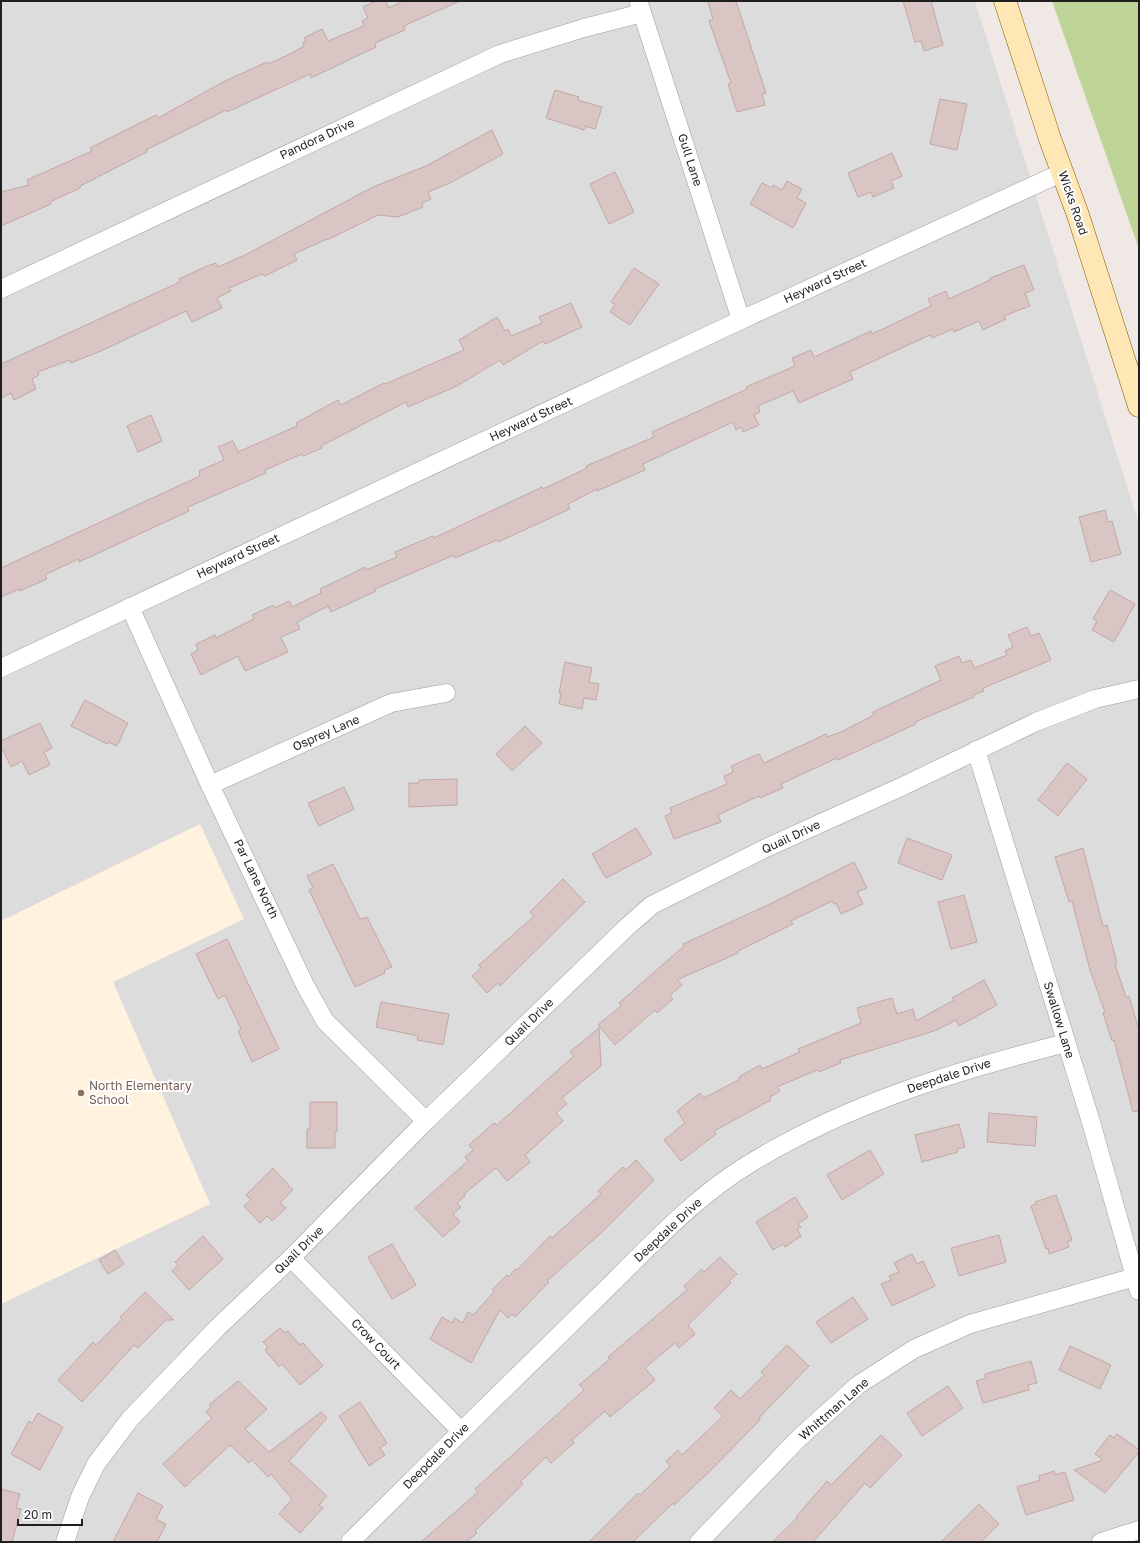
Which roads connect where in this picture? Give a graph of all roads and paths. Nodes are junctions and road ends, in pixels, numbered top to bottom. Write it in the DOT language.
graph roads {
  1 [pos="1005,1"];
  2 [pos="640,7"];
  3 [pos="1063,172"];
  4 [pos="1,289"];
  5 [pos="741,320"];
  6 [pos="1139,406"];
  7 [pos="130,607"];
  8 [pos="1,668"];
  9 [pos="1139,689"];
  10 [pos="446,694"];
  11 [pos="976,750"];
  12 [pos="210,785"];
  13 [pos="1066,1043"];
  14 [pos="426,1121"];
  15 [pos="291,1258"];
  16 [pos="1137,1284"];
  17 [pos="461,1431"];
  18 [pos="1139,1530"];
  19 [pos="65,1542"];
  20 [pos="350,1542"];
  21 [pos="699,1542"];
  22 [pos="1102,1542"];
  1 -- 3 [label="main road, Wicks Road"];
  2 -- 4 [label="street, Pandora Drive"];
  2 -- 5 [label="street, Gull Lane"];
  3 -- 5 [label="street, Heyward Street"];
  3 -- 6 [label="main road, Wicks Road"];
  5 -- 7 [label="street, Heyward Street"];
  7 -- 8 [label="street, Heyward Street"];
  7 -- 12 [label="street, Par Lane North"];
  9 -- 11 [label="street, Quail Drive"];
  10 -- 12 [label="street, Osprey Lane"];
  11 -- 13 [label="street, Swallow Lane"];
  11 -- 14 [label="street, Quail Drive"];
  12 -- 14 [label="street, Par Lane North"];
  13 -- 16 [label="street, Swallow Lane"];
  13 -- 17 [label="street, Deepdale Drive"];
  14 -- 15 [label="street, Quail Drive"];
  15 -- 17 [label="street, Crow Court"];
  15 -- 19 [label="street, Quail Drive"];
  16 -- 21 [label="street, Whittman Lane"];
  17 -- 20 [label="street, Deepdale Drive"];
  18 -- 22 [label="street"];
}
